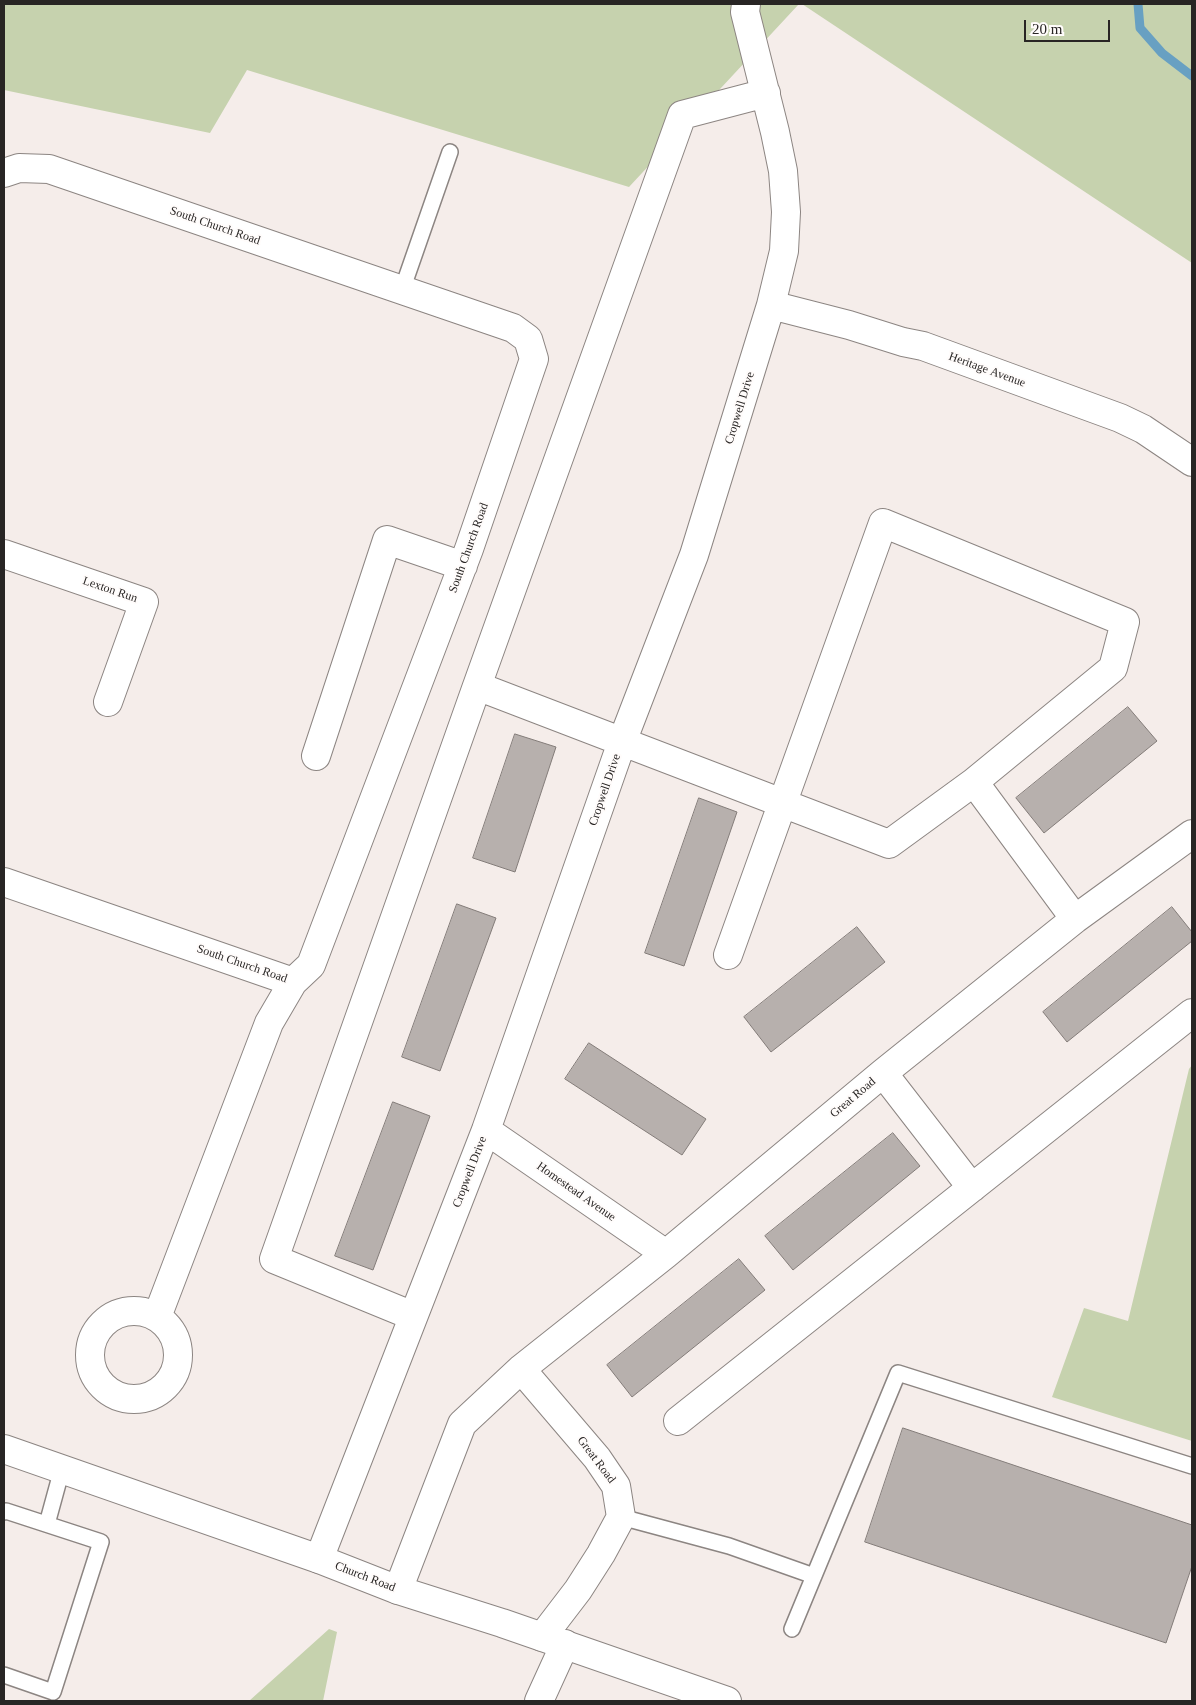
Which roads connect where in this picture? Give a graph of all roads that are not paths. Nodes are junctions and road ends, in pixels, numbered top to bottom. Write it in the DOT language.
graph roads {
  1 [pos="746,4"];
  2 [pos="766,93"];
  3 [pos="450,152"];
  4 [pos="4,173"];
  5 [pos="402,290"];
  6 [pos="771,306"];
  7 [pos="1192,462"];
  8 [pos="4,554"];
  9 [pos="463,566"];
  10 [pos="477,686"];
  11 [pos="108,702"];
  12 [pos="622,742"];
  13 [pos="316,756"];
  14 [pos="974,782"];
  15 [pos="782,802"];
  16 [pos="1192,834"];
  17 [pos="4,882"];
  18 [pos="1075,919"];
  19 [pos="728,955"];
  20 [pos="294,982"];
  21 [pos="1192,1013"];
  22 [pos="883,1073"];
  23 [pos="486,1130"];
  24 [pos="972,1188"];
  25 [pos="666,1254"];
  26 [pos="413,1316"];
  27 [pos="157,1317"];
  28 [pos="521,1369"];
  29 [pos="678,1421"];
  30 [pos="4,1449"];
  31 [pos="1192,1466"];
  32 [pos="62,1470"];
  33 [pos="4,1512"];
  34 [pos="622,1517"];
  35 [pos="47,1524"];
  36 [pos="320,1559"];
  37 [pos="814,1576"];
  38 [pos="398,1590"];
  39 [pos="792,1628"];
  40 [pos="553,1641"];
  41 [pos="4,1675"];
  42 [pos="539,1701"];
  43 [pos="727,1701"];
  1 -- 2 [label="street, Cropwell Drive"];
  2 -- 6 [label="street, Cropwell Drive"];
  2 -- 10 [label="street"];
  3 -- 5 [label="lane"];
  4 -- 5 [label="street, South Church Road"];
  5 -- 9 [label="street, South Church Road"];
  6 -- 7 [label="street, Heritage Avenue"];
  6 -- 12 [label="street, Cropwell Drive"];
  8 -- 11 [label="street, Lexton Run"];
  9 -- 13 [label="street"];
  9 -- 20 [label="street, South Church Road"];
  10 -- 12 [label="street"];
  10 -- 26 [label="street"];
  12 -- 15 [label="street"];
  12 -- 23 [label="street, Cropwell Drive"];
  14 -- 15 [label="street"];
  14 -- 15 [label="street"];
  14 -- 18 [label="street"];
  15 -- 19 [label="street"];
  16 -- 18 [label="street, Great Road"];
  17 -- 20 [label="street, South Church Road"];
  18 -- 22 [label="street, Great Road"];
  20 -- 27 [label="street"];
  21 -- 24 [label="street"];
  22 -- 24 [label="street"];
  22 -- 25 [label="street, Great Road"];
  23 -- 25 [label="street, Homestead Avenue"];
  23 -- 26 [label="street, Cropwell Drive"];
  24 -- 29 [label="street"];
  25 -- 28 [label="street, Great Road"];
  26 -- 36 [label="street, Cropwell Drive"];
  28 -- 34 [label="street, Great Road"];
  28 -- 38 [label="street, Great Road"];
  30 -- 32 [label="street, Church Road"];
  31 -- 37 [label="lane"];
  32 -- 35 [label="lane"];
  32 -- 36 [label="street, Church Road"];
  33 -- 35 [label="lane"];
  34 -- 37 [label="lane"];
  34 -- 40 [label="street"];
  35 -- 41 [label="lane"];
  36 -- 38 [label="street, Church Road"];
  37 -- 39 [label="lane"];
  38 -- 40 [label="street, Church Road"];
  40 -- 42 [label="street"];
  40 -- 43 [label="street, Church Road"];
}
